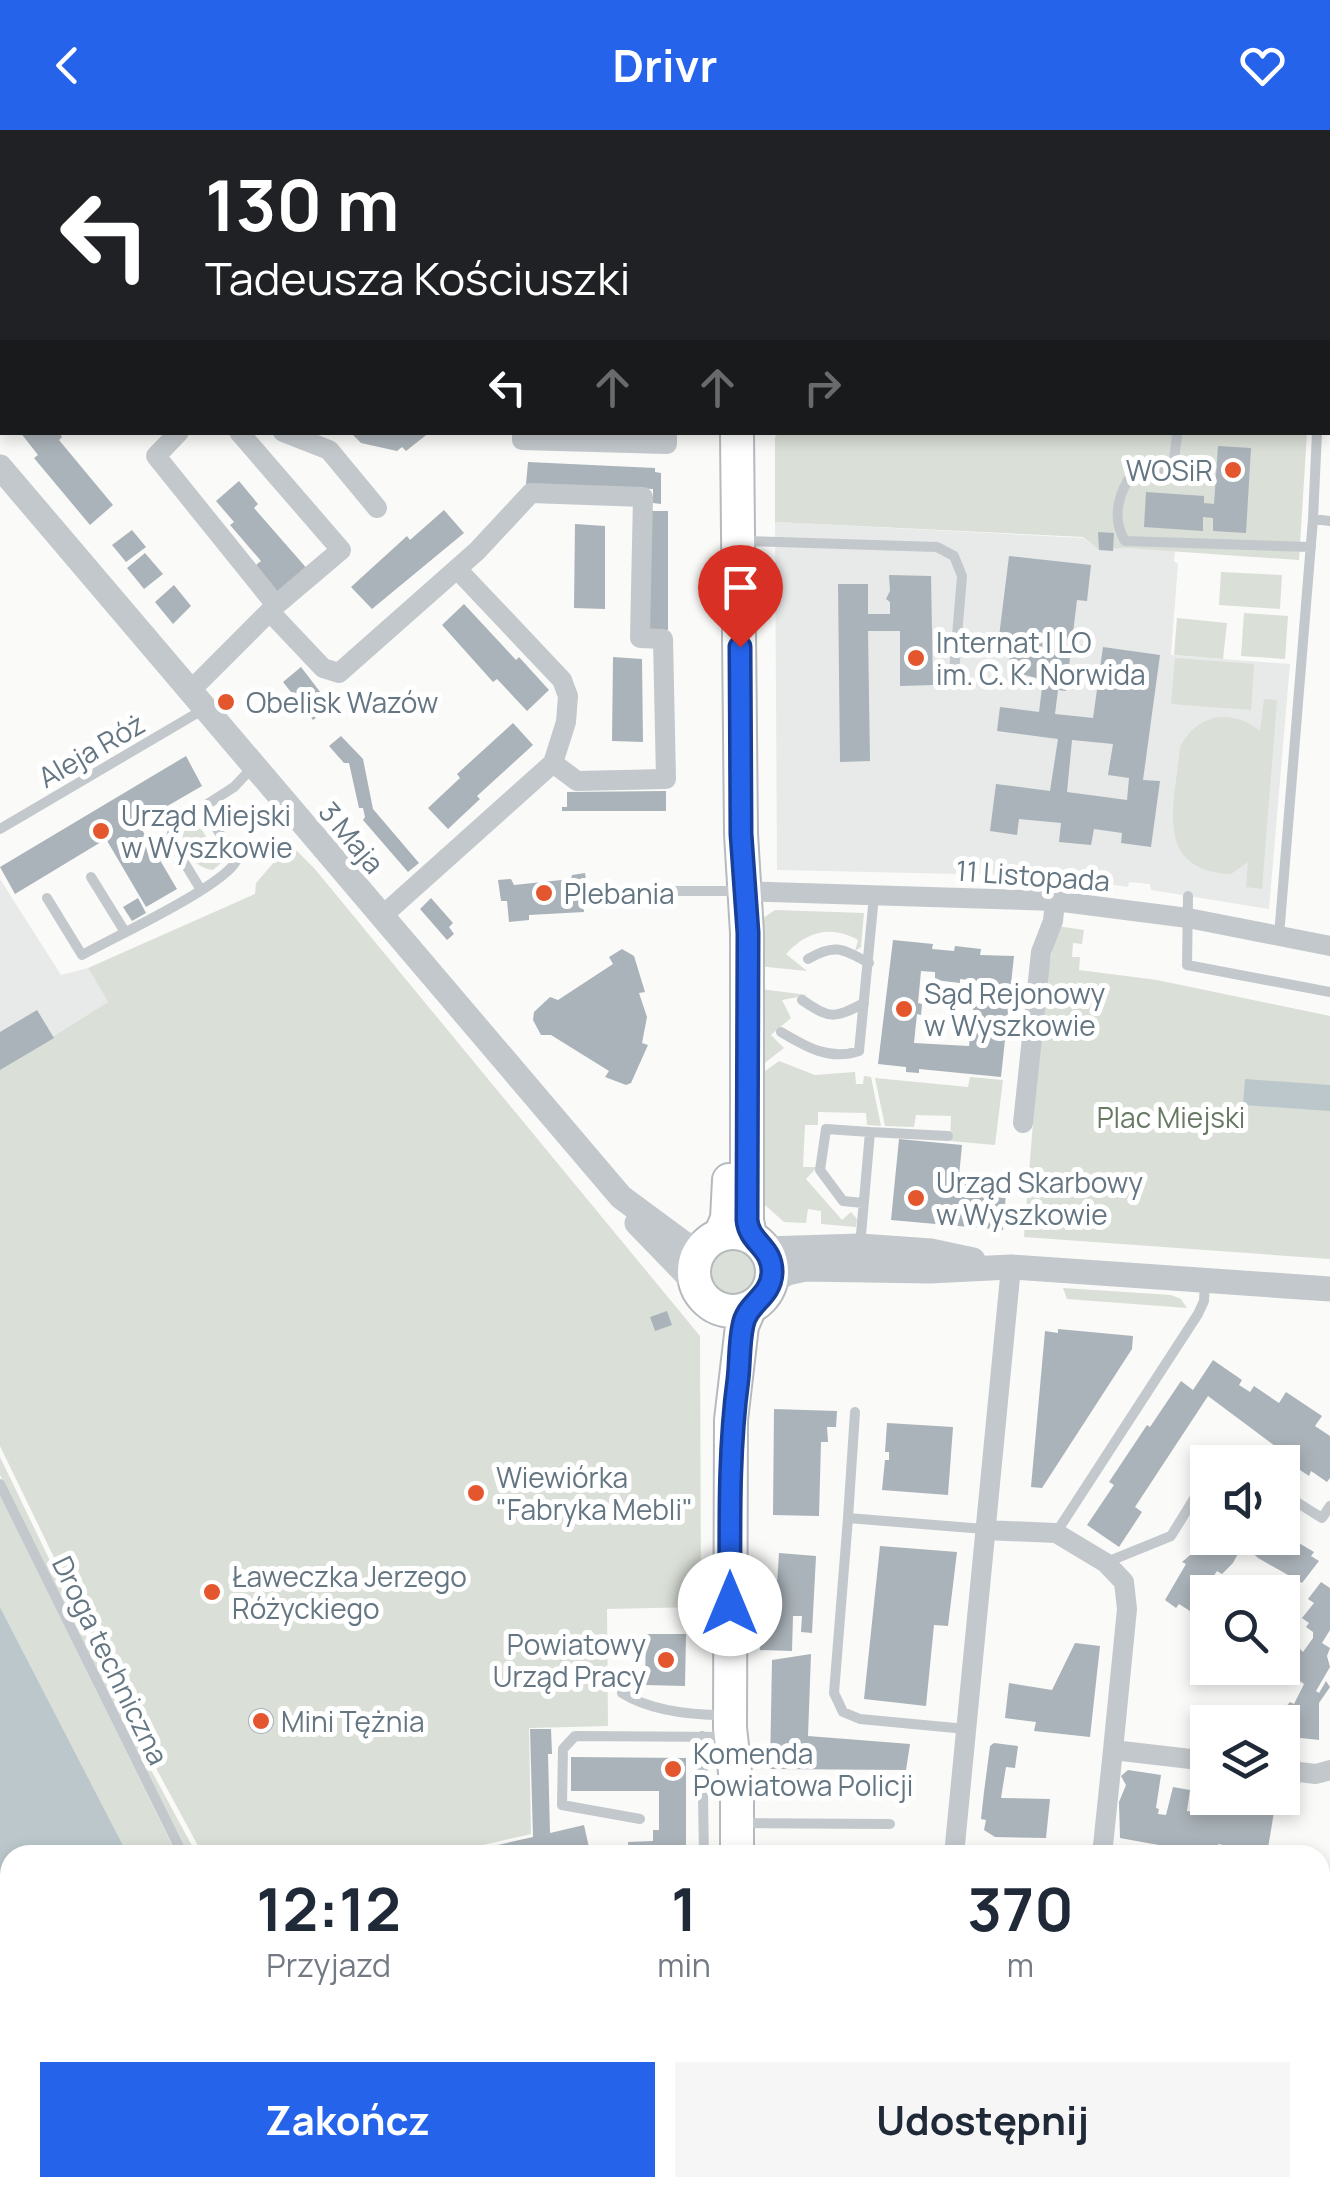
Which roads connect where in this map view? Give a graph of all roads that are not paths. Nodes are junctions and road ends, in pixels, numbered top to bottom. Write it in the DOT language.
graph roads {
  1 [pos="177,435"];
  2 [pos="242,435"];
  3 [pos="291,435"];
  4 [pos="522,435"];
  5 [pos="667,435"];
  6 [pos="737,435"];
  7 [pos="1177,435"];
  8 [pos="1317,435"];
  9 [pos="0,467"];
  10 [pos="377,508"];
  11 [pos="1314,519"];
  12 [pos="1330,521"];
  13 [pos="736,538"];
  14 [pos="1311,548"];
  15 [pos="457,569"];
  16 [pos="273,608"];
  17 [pos="952,684"];
  18 [pos="198,700"];
  19 [pos="553,762"];
  20 [pos="253,767"];
  21 [pos="204,807"];
  22 [pos="0,830"];
  23 [pos="91,877"];
  24 [pos="200,890"];
  25 [pos="674,890"];
  26 [pos="738,891"];
  27 [pos="874,895"];
  28 [pos="1188,896"];
  29 [pos="47,898"];
  30 [pos="1054,901"];
  31 [pos="380,917"];
  32 [pos="1188,918"];
  33 [pos="125,932"];
  34 [pos="1279,936"];
  35 [pos="1330,946"];
  36 [pos="808,959"];
  37 [pos="869,963"];
  38 [pos="1330,992"];
  39 [pos="802,1000"];
  40 [pos="864,1003"];
  41 [pos="781,1032"];
  42 [pos="1022,1122"];
  43 [pos="870,1132"];
  44 [pos="948,1136"];
  45 [pos="621,1197"];
  46 [pos="863,1203"];
  47 [pos="734,1242"];
  48 [pos="860,1257"];
  49 [pos="1011,1267"];
  50 [pos="1206,1281"];
  51 [pos="1330,1290"];
  52 [pos="704,1295"];
  53 [pos="760,1295"];
  54 [pos="855,1412"];
  55 [pos="731,1420"];
  56 [pos="0,1484"];
  57 [pos="1300,1504"];
  58 [pos="1190,1505"];
  59 [pos="1330,1506"];
  60 [pos="848,1518"];
  61 [pos="986,1530"];
  62 [pos="1056,1533"];
  63 [pos="1106,1562"];
  64 [pos="622,1693"];
  65 [pos="722,1729"];
  66 [pos="966,1729"];
  67 [pos="1113,1750"];
  68 [pos="1190,1759"];
  69 [pos="1330,1770"];
  70 [pos="1300,1772"];
  71 [pos="640,1819"];
  72 [pos="890,1824"];
  73 [pos="737,1839"];
  74 [pos="178,1845"];
  75 [pos="705,1845"];
  76 [pos="721,1845"];
  77 [pos="955,1845"];
  78 [pos="1103,1845"];
  1 -- 16 [label="street"];
  2 -- 16 [label="street"];
  3 -- 10 [label="street"];
  4 -- 5 [label="street"];
  6 -- 13 [label="main road"];
  7 -- 14 [label="lane"];
  8 -- 11 [label="lane"];
  9 -- 18 [label="street, 3 Maja"];
  11 -- 12 [label="lane"];
  11 -- 14 [label="lane"];
  13 -- 17 [label="lane"];
  13 -- 26 [label="main road"];
  14 -- 34 [label="lane"];
  15 -- 16 [label="street"];
  15 -- 19 [label="street"];
  15 -- 19 [label="street"];
  16 -- 18 [label="street"];
  18 -- 20 [label="street, 3 Maja"];
  18 -- 22 [label="lane, Aleja Róż"];
  19 -- 31 [label="street"];
  20 -- 21 [label="lane"];
  20 -- 31 [label="street, 3 Maja"];
  21 -- 24 [label="lane"];
  21 -- 24 [label="lane"];
  23 -- 33 [label="lane"];
  24 -- 33 [label="lane"];
  25 -- 26 [label="lane"];
  26 -- 27 [label="street, 11 Listopada"];
  26 -- 47 [label="main road"];
  27 -- 30 [label="street, 11 Listopada"];
  27 -- 37 [label="lane"];
  28 -- 32 [label="lane"];
  29 -- 33 [label="lane"];
  30 -- 32 [label="street, 11 Listopada"];
  30 -- 42 [label="street"];
  31 -- 45 [label="street, 3 Maja"];
  32 -- 34 [label="street, 11 Listopada"];
  32 -- 38 [label="lane"];
  34 -- 35 [label="street, 11 Listopada"];
  36 -- 37 [label="lane"];
  37 -- 40 [label="lane"];
  39 -- 40 [label="lane"];
  40 -- 41 [label="lane"];
  43 -- 44 [label="lane"];
  43 -- 46 [label="lane"];
  43 -- 46 [label="lane"];
  45 -- 47 [label="street, 3 Maja"];
  45 -- 52 [label="street, 3 Maja"];
  46 -- 48 [label="lane"];
  47 -- 48 [label="street"];
  47 -- 52 [label="main road"];
  47 -- 53 [label="main road"];
  48 -- 49 [label="street"];
  48 -- 53 [label="street"];
  49 -- 50 [label="street"];
  49 -- 61 [label="street"];
  50 -- 51 [label="street"];
  50 -- 62 [label="lane"];
  52 -- 53 [label="main road"];
  52 -- 55 [label="main road"];
  53 -- 55 [label="main road"];
  54 -- 60 [label="lane"];
  55 -- 65 [label="main road"];
  56 -- 74 [label="lane, Droga techniczna"];
  57 -- 59 [label="lane"];
  58 -- 63 [label="lane"];
  60 -- 61 [label="lane"];
  60 -- 66 [label="lane"];
  61 -- 62 [label="street"];
  61 -- 66 [label="street"];
  62 -- 63 [label="street"];
  63 -- 67 [label="street"];
  64 -- 65 [label="lane"];
  65 -- 71 [label="lane"];
  65 -- 73 [label="main road"];
  65 -- 75 [label="lane"];
  65 -- 76 [label="main road"];
  66 -- 77 [label="street"];
  67 -- 68 [label="street"];
  67 -- 78 [label="street"];
  69 -- 70 [label="street"];
  72 -- 73 [label="lane"];
}
